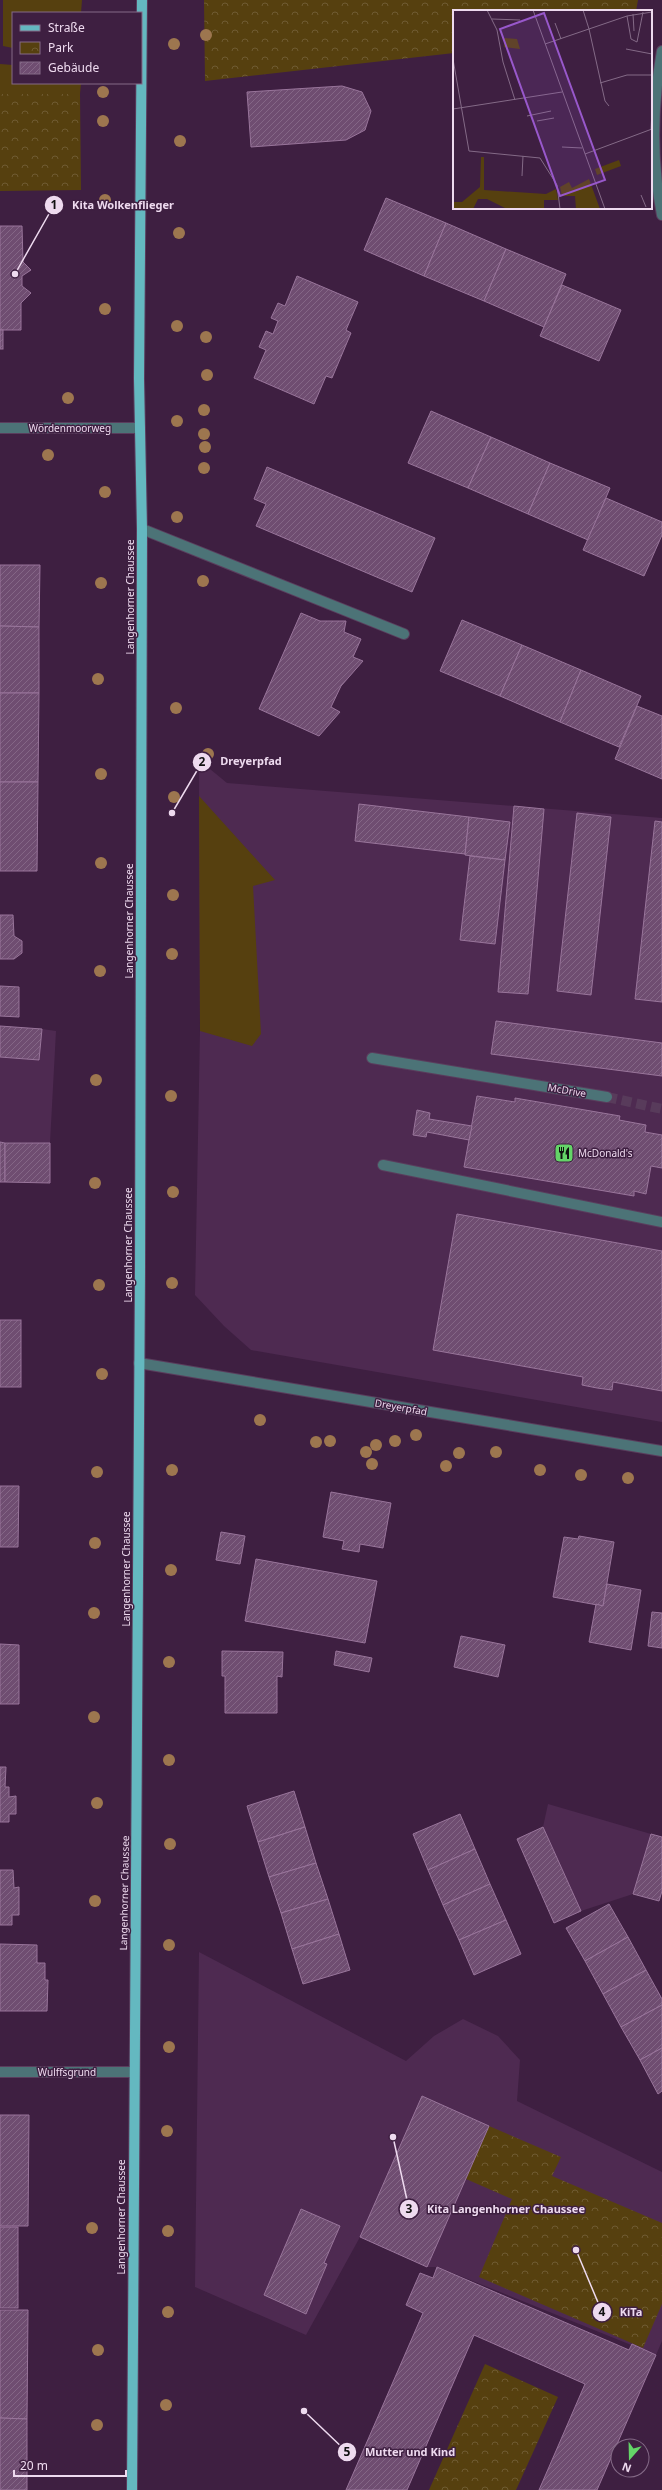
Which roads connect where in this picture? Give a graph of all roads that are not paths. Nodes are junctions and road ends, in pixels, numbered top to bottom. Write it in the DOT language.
graph roads {
  1 [pos="142,0"];
  2 [pos="142,12"];
  3 [pos="662,51"];
  4 [pos="142,84"];
  5 [pos="662,215"];
  6 [pos="0,428"];
  7 [pos="140,428"];
  8 [pos="142,529"];
  9 [pos="404,634"];
  10 [pos="372,1058"];
  11 [pos="607,1097"];
  12 [pos="383,1165"];
  13 [pos="662,1222"];
  14 [pos="140,1364"];
  15 [pos="662,1451"];
  16 [pos="0,2072"];
  17 [pos="134,2072"];
  18 [pos="132,2490"];
  1 -- 2 [label="main road, Langenhorner Chaussee"];
  3 -- 5 [label="street"];
  4 -- 7 [label="main road, Langenhorner Chaussee"];
  6 -- 7 [label="street, Wördenmoorweg"];
  7 -- 8 [label="main road, Langenhorner Chaussee"];
  8 -- 9 [label="street"];
  8 -- 14 [label="main road, Langenhorner Chaussee"];
  10 -- 11 [label="street, McDrive"];
  12 -- 13 [label="street"];
  14 -- 15 [label="street, Dreyerpfad"];
  14 -- 17 [label="main road, Langenhorner Chaussee"];
  16 -- 17 [label="street, Wulffsgrund"];
  17 -- 18 [label="main road, Langenhorner Chaussee"];
}
